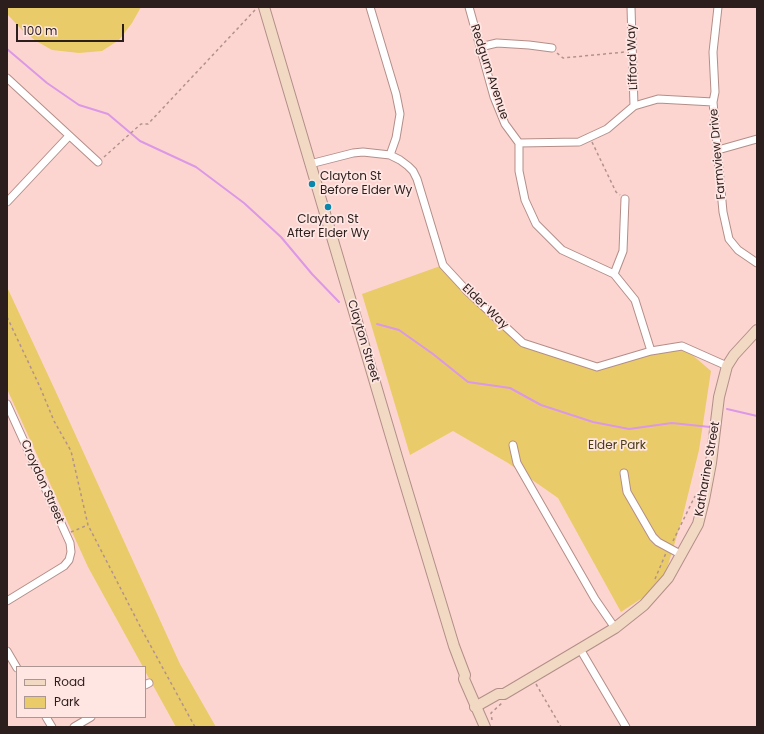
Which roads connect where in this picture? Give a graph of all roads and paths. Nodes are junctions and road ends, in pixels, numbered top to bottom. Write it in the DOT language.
graph roads {
  1 [pos="258,7"];
  2 [pos="264,7"];
  3 [pos="370,7"];
  4 [pos="468,7"];
  5 [pos="631,7"];
  6 [pos="718,7"];
  7 [pos="480,47"];
  8 [pos="552,48"];
  9 [pos="633,52"];
  10 [pos="7,78"];
  11 [pos="713,102"];
  12 [pos="634,106"];
  13 [pos="69,136"];
  14 [pos="590,137"];
  15 [pos="757,139"];
  16 [pos="519,143"];
  17 [pos="718,150"];
  18 [pos="390,155"];
  19 [pos="98,162"];
  20 [pos="310,164"];
  21 [pos="625,199"];
  22 [pos="7,202"];
  23 [pos="757,263"];
  24 [pos="614,274"];
  25 [pos="7,318"];
  26 [pos="757,330"];
  27 [pos="651,352"];
  28 [pos="727,366"];
  29 [pos="7,404"];
  30 [pos="513,445"];
  31 [pos="624,473"];
  32 [pos="696,496"];
  33 [pos="88,525"];
  34 [pos="66,534"];
  35 [pos="672,543"];
  36 [pos="667,552"];
  37 [pos="682,555"];
  38 [pos="654,583"];
  39 [pos="7,601"];
  40 [pos="615,628"];
  41 [pos="580,649"];
  42 [pos="7,651"];
  43 [pos="16,666"];
  44 [pos="539,682"];
  45 [pos="535,684"];
  46 [pos="532,685"];
  47 [pos="503,698"];
  48 [pos="478,708"];
  49 [pos="47,718"];
  50 [pos="89,718"];
  51 [pos="489,725"];
  52 [pos="52,727"];
  53 [pos="74,727"];
  54 [pos="196,727"];
  55 [pos="561,727"];
  56 [pos="626,727"];
  1 -- 19 [label="path"];
  2 -- 20 [label="main road, Clayton Street"];
  3 -- 18 [label="street"];
  4 -- 7 [label="street, Redgum Avenue"];
  5 -- 9 [label="street, Lifford Way"];
  6 -- 11 [label="street, Farmview Drive"];
  7 -- 8 [label="street"];
  7 -- 16 [label="street, Redgum Avenue"];
  8 -- 9 [label="path"];
  9 -- 12 [label="street, Lifford Way"];
  10 -- 13 [label="street"];
  11 -- 12 [label="street"];
  11 -- 17 [label="street, Farmview Drive"];
  12 -- 14 [label="street"];
  13 -- 19 [label="street"];
  13 -- 22 [label="street"];
  14 -- 16 [label="street"];
  14 -- 21 [label="path"];
  15 -- 17 [label="street"];
  16 -- 24 [label="street"];
  17 -- 23 [label="street, Farmview Drive"];
  18 -- 20 [label="street, Elder Way"];
  18 -- 27 [label="street, Elder Way"];
  20 -- 48 [label="main road, Clayton Street"];
  21 -- 24 [label="street"];
  24 -- 27 [label="street"];
  25 -- 33 [label="path"];
  26 -- 28 [label="main road, Katharine Street"];
  27 -- 28 [label="street, Elder Way"];
  28 -- 37 [label="main road, Katharine Street"];
  29 -- 34 [label="street, Croydon Street"];
  30 -- 40 [label="street"];
  31 -- 37 [label="street"];
  32 -- 35 [label="path"];
  33 -- 34 [label="path"];
  33 -- 54 [label="path"];
  34 -- 39 [label="street, Croydon Street"];
  36 -- 38 [label="path"];
  37 -- 40 [label="main road, Katharine Street"];
  40 -- 41 [label="main road, Katharine Street"];
  41 -- 47 [label="main road, Katharine Street"];
  41 -- 56 [label="street"];
  42 -- 43 [label="street"];
  44 -- 45 [label="path"];
  45 -- 46 [label="path"];
  45 -- 55 [label="path"];
  47 -- 48 [label="main road, Katharine Street"];
  47 -- 51 [label="path"];
  48 -- 51 [label="main road, Clayton Street"];
  49 -- 52 [label="street"];
  50 -- 53 [label="street"];
}
